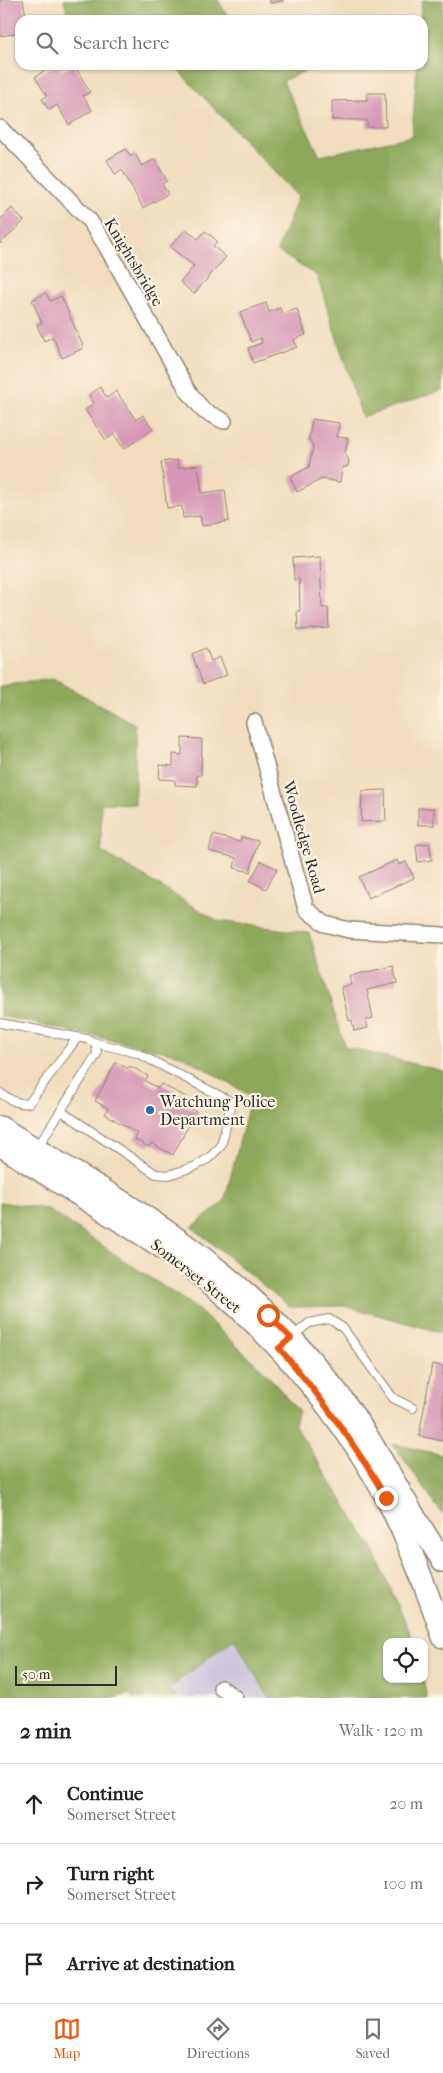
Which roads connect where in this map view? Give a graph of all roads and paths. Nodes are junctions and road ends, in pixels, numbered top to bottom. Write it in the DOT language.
graph roads {
  1 [pos="0,128"];
  2 [pos="224,421"];
  3 [pos="254,722"];
  4 [pos="443,935"];
  5 [pos="0,1023"];
  6 [pos="77,1038"];
  7 [pos="96,1044"];
  8 [pos="0,1093"];
  9 [pos="60,1111"];
  10 [pos="0,1127"];
  11 [pos="0,1145"];
  12 [pos="32,1156"];
  13 [pos="285,1343"];
  14 [pos="413,1408"];
  15 [pos="443,1561"];
  16 [pos="443,1637"];
  17 [pos="221,1688"];
  18 [pos="234,1698"];
  1 -- 2 [label="street, Knightsbridge"];
  3 -- 4 [label="street, Woodledge Road"];
  5 -- 6 [label="lane"];
  6 -- 7 [label="lane"];
  6 -- 8 [label="lane"];
  7 -- 9 [label="lane"];
  7 -- 9 [label="lane"];
  9 -- 12 [label="lane"];
  10 -- 12 [label="main road, Somerset Street"];
  11 -- 12 [label="main road, Somerset Street"];
  12 -- 13 [label="main road, Somerset Street"];
  13 -- 14 [label="lane"];
  13 -- 15 [label="main road, Somerset Street"];
  13 -- 16 [label="main road, Somerset Street"];
  17 -- 18 [label="street"];
}
